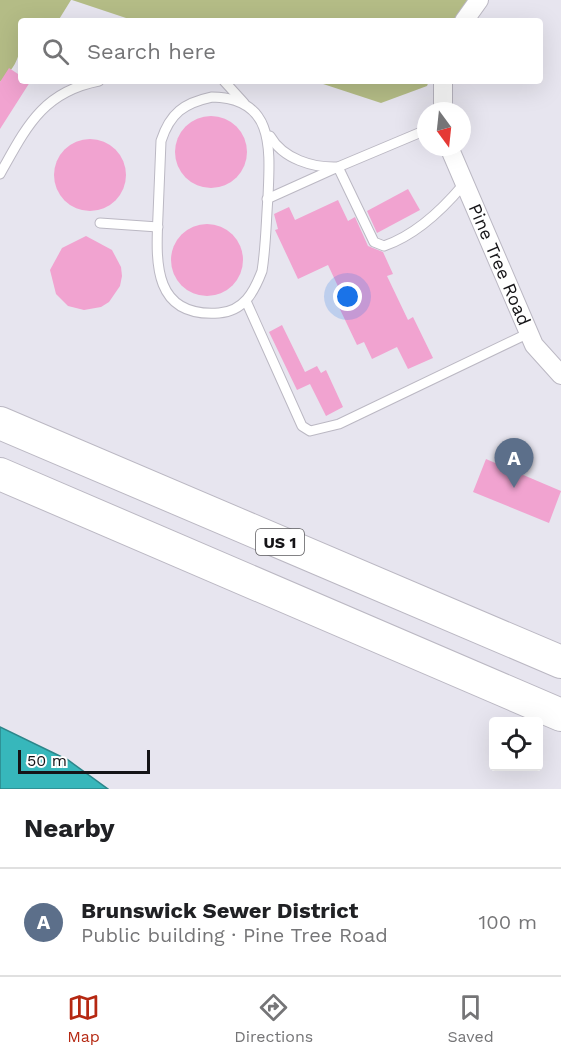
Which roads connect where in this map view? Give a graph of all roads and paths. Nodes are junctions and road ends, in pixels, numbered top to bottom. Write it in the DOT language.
graph roads {
  1 [pos="479,0"];
  2 [pos="466,18"];
  3 [pos="82,84"];
  4 [pos="227,84"];
  5 [pos="443,84"];
  6 [pos="443,102"];
  7 [pos="244,103"];
  8 [pos="264,125"];
  9 [pos="417,134"];
  10 [pos="452,156"];
  11 [pos="338,167"];
  12 [pos="0,174"];
  13 [pos="463,185"];
  14 [pos="267,199"];
  15 [pos="100,224"];
  16 [pos="158,227"];
  17 [pos="246,301"];
  18 [pos="529,333"];
  19 [pos="561,375"];
  20 [pos="0,423"];
  21 [pos="0,474"];
  22 [pos="561,662"];
  23 [pos="561,715"];
  1 -- 2 [label="street"];
  3 -- 12 [label="lane"];
  4 -- 7 [label="lane"];
  5 -- 6 [label="street"];
  7 -- 8 [label="lane"];
  7 -- 16 [label="lane"];
  8 -- 11 [label="lane"];
  8 -- 14 [label="lane"];
  9 -- 11 [label="lane"];
  10 -- 13 [label="street, Pine Tree Road"];
  11 -- 13 [label="lane"];
  11 -- 14 [label="lane"];
  13 -- 18 [label="street, Pine Tree Road"];
  14 -- 17 [label="lane"];
  15 -- 16 [label="lane"];
  16 -- 17 [label="lane"];
  17 -- 18 [label="lane"];
  18 -- 19 [label="street, Pine Tree Road"];
  20 -- 22 [label="highway, US 1"];
  21 -- 23 [label="highway, US 1"];
}
